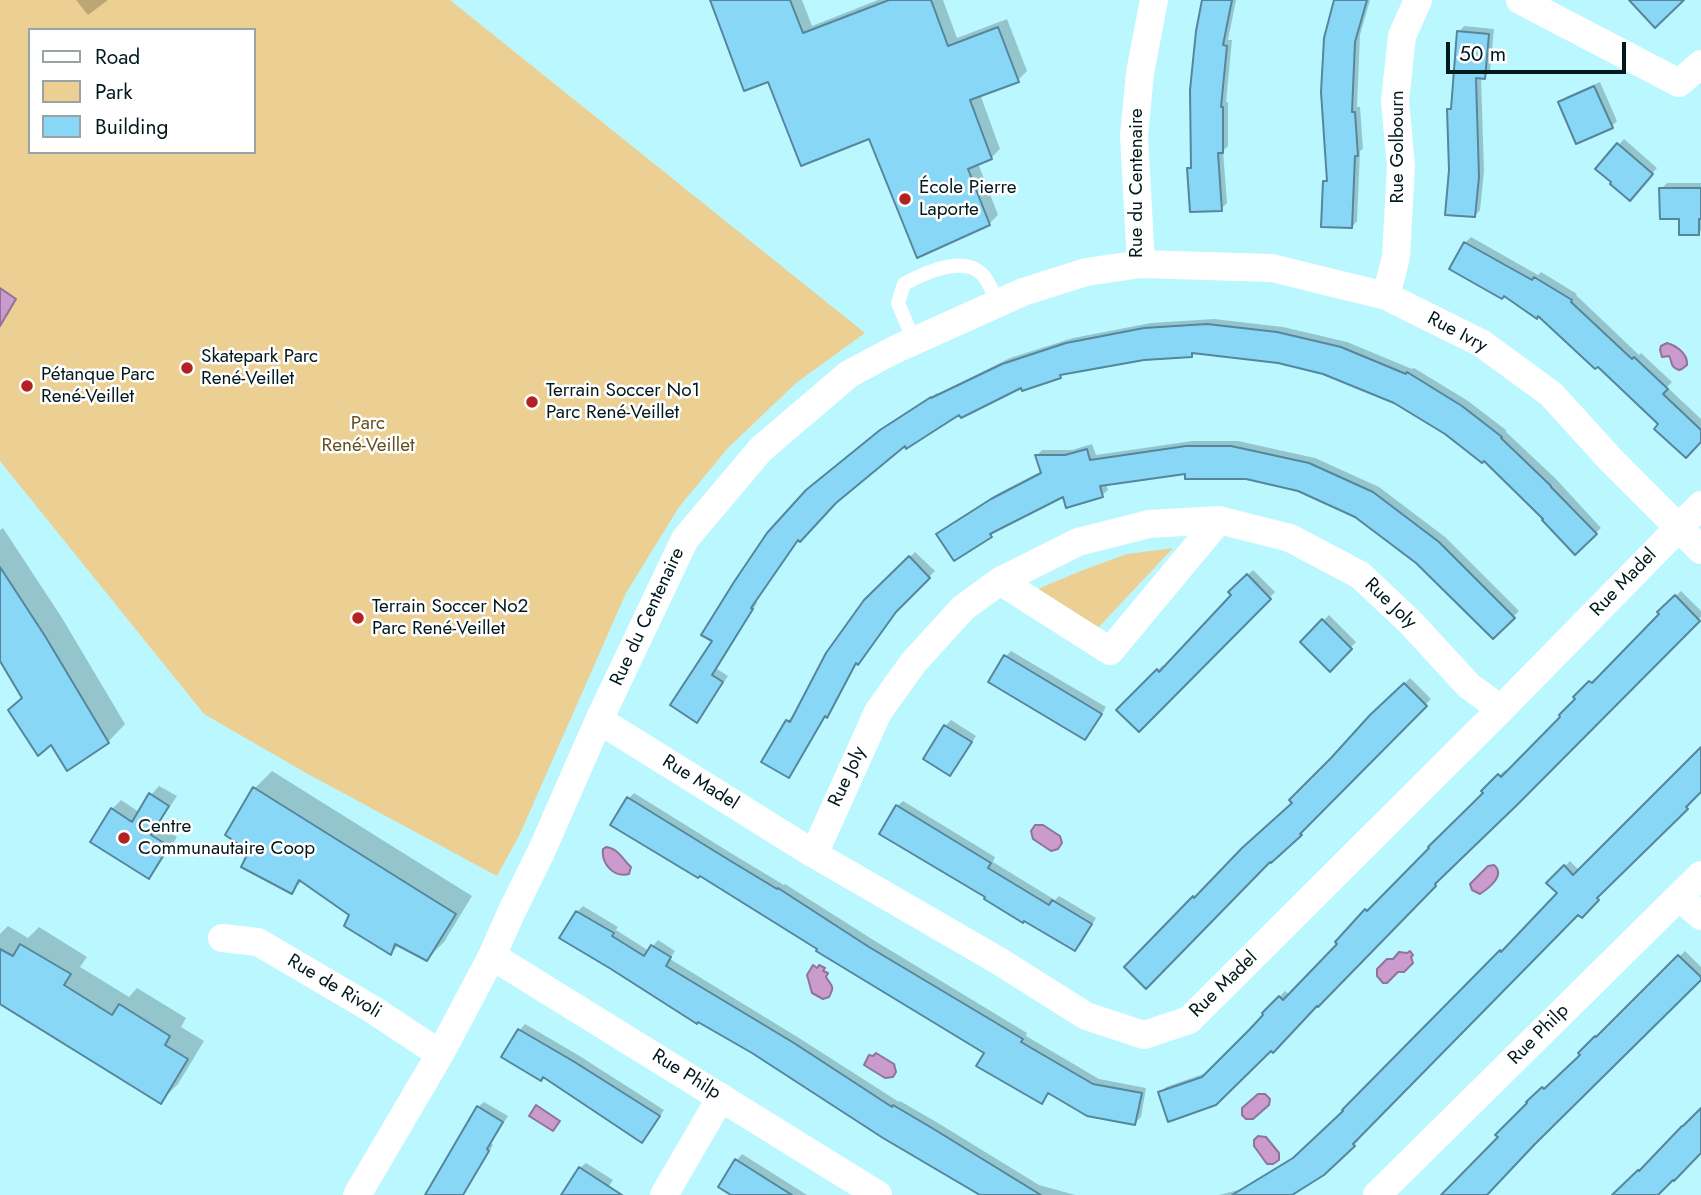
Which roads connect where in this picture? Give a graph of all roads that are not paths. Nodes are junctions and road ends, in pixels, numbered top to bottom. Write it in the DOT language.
graph roads {
  1 [pos="1154,0"];
  2 [pos="1418,0"];
  3 [pos="1520,0"];
  4 [pos="1701,64"];
  5 [pos="1141,264"];
  6 [pos="1386,296"];
  7 [pos="998,303"];
  8 [pos="914,341"];
  9 [pos="1701,505"];
  10 [pos="1219,520"];
  11 [pos="1678,528"];
  12 [pos="1701,550"];
  13 [pos="1000,581"];
  14 [pos="1501,709"];
  15 [pos="599,720"];
  16 [pos="814,854"];
  17 [pos="1701,875"];
  18 [pos="1679,897"];
  19 [pos="1701,916"];
  20 [pos="222,937"];
  21 [pos="492,956"];
  22 [pos="440,1054"];
  23 [pos="720,1097"];
  24 [pos="357,1195"];
  25 [pos="664,1195"];
  26 [pos="878,1195"];
  27 [pos="1377,1195"];
  1 -- 5 [label="street, Rue du Centenaire"];
  2 -- 6 [label="street, Rue Golbourn"];
  3 -- 4 [label="street"];
  5 -- 6 [label="street, Rue Ivry"];
  5 -- 7 [label="street, Rue du Centenaire"];
  6 -- 11 [label="street, Rue Ivry"];
  7 -- 8 [label="street, Rue du Centenaire"];
  7 -- 8 [label="lane"];
  8 -- 15 [label="street, Rue du Centenaire"];
  9 -- 11 [label="street, Rue Madel"];
  10 -- 13 [label="street, Rue Joly"];
  10 -- 13 [label="street"];
  10 -- 14 [label="street, Rue Joly"];
  11 -- 12 [label="street, Rue Ivry"];
  11 -- 14 [label="street, Rue Madel"];
  13 -- 16 [label="street, Rue Joly"];
  14 -- 16 [label="street, Rue Madel"];
  15 -- 16 [label="street, Rue Madel"];
  15 -- 21 [label="street, Rue du Centenaire"];
  17 -- 18 [label="street, Rue Philp"];
  18 -- 19 [label="street"];
  18 -- 27 [label="street, Rue Philp"];
  20 -- 22 [label="street, Rue de Rivoli"];
  21 -- 22 [label="street, Rue du Centenaire"];
  21 -- 23 [label="street, Rue Philp"];
  22 -- 24 [label="street, Rue du Centenaire"];
  23 -- 25 [label="street"];
  23 -- 26 [label="street, Rue Philp"];
}
